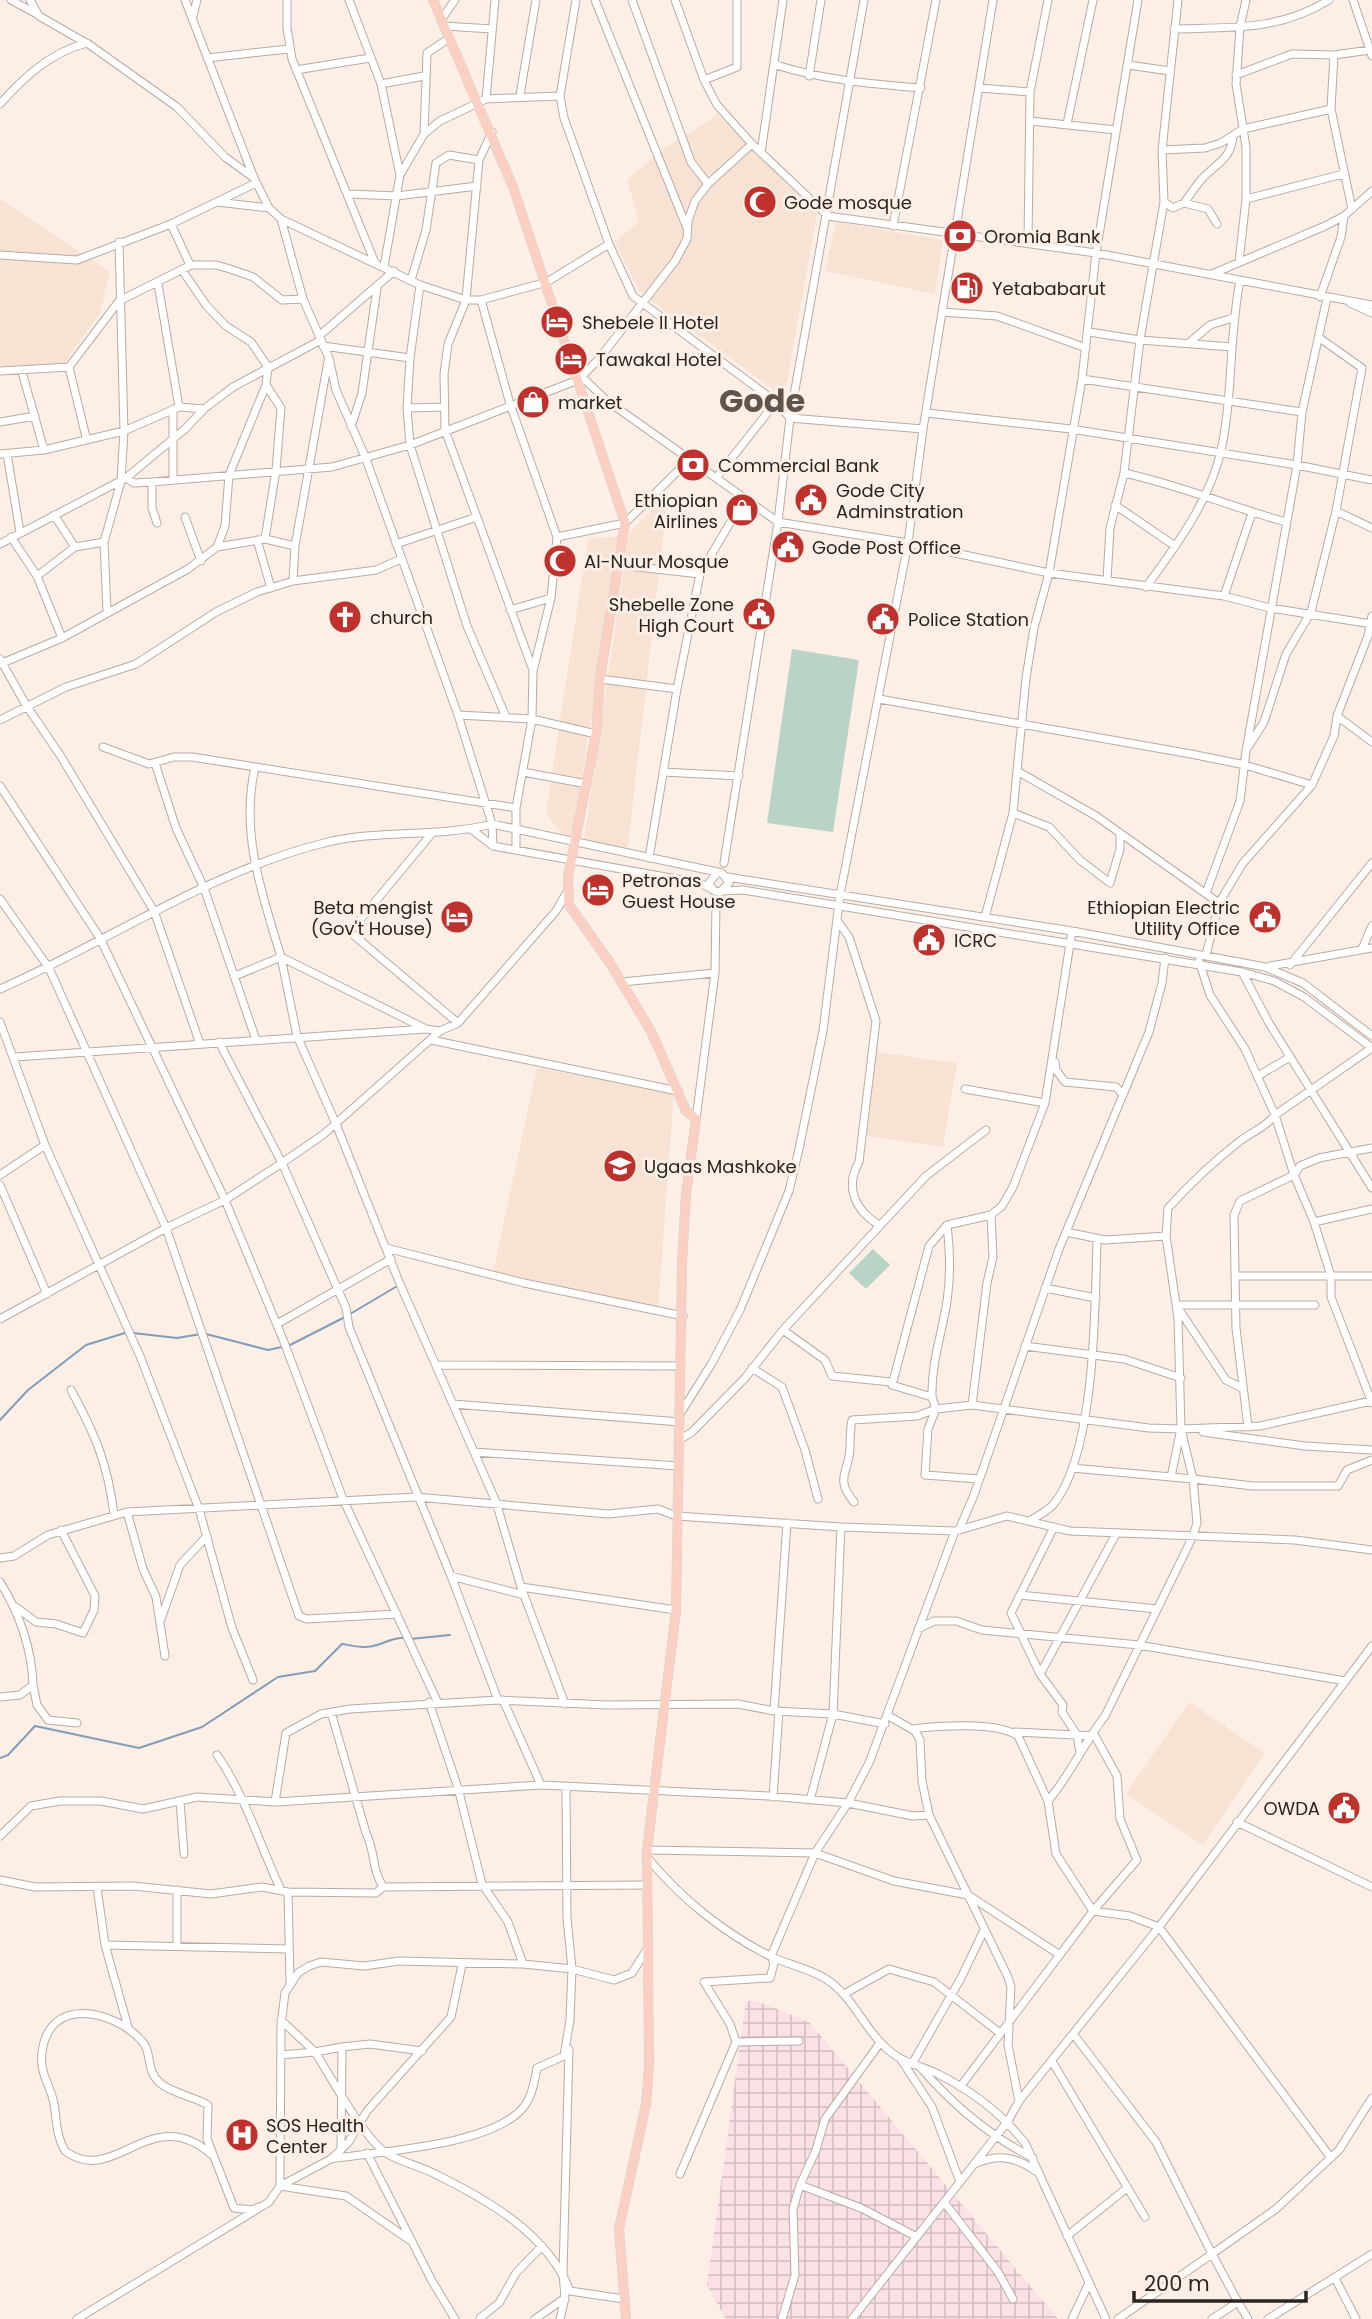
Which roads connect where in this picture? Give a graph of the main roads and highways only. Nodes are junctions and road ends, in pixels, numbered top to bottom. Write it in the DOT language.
graph roads {
  1 [pos="433,0"];
  2 [pos="626,2319"];
  1 -- 2 [label="main road"];
}
